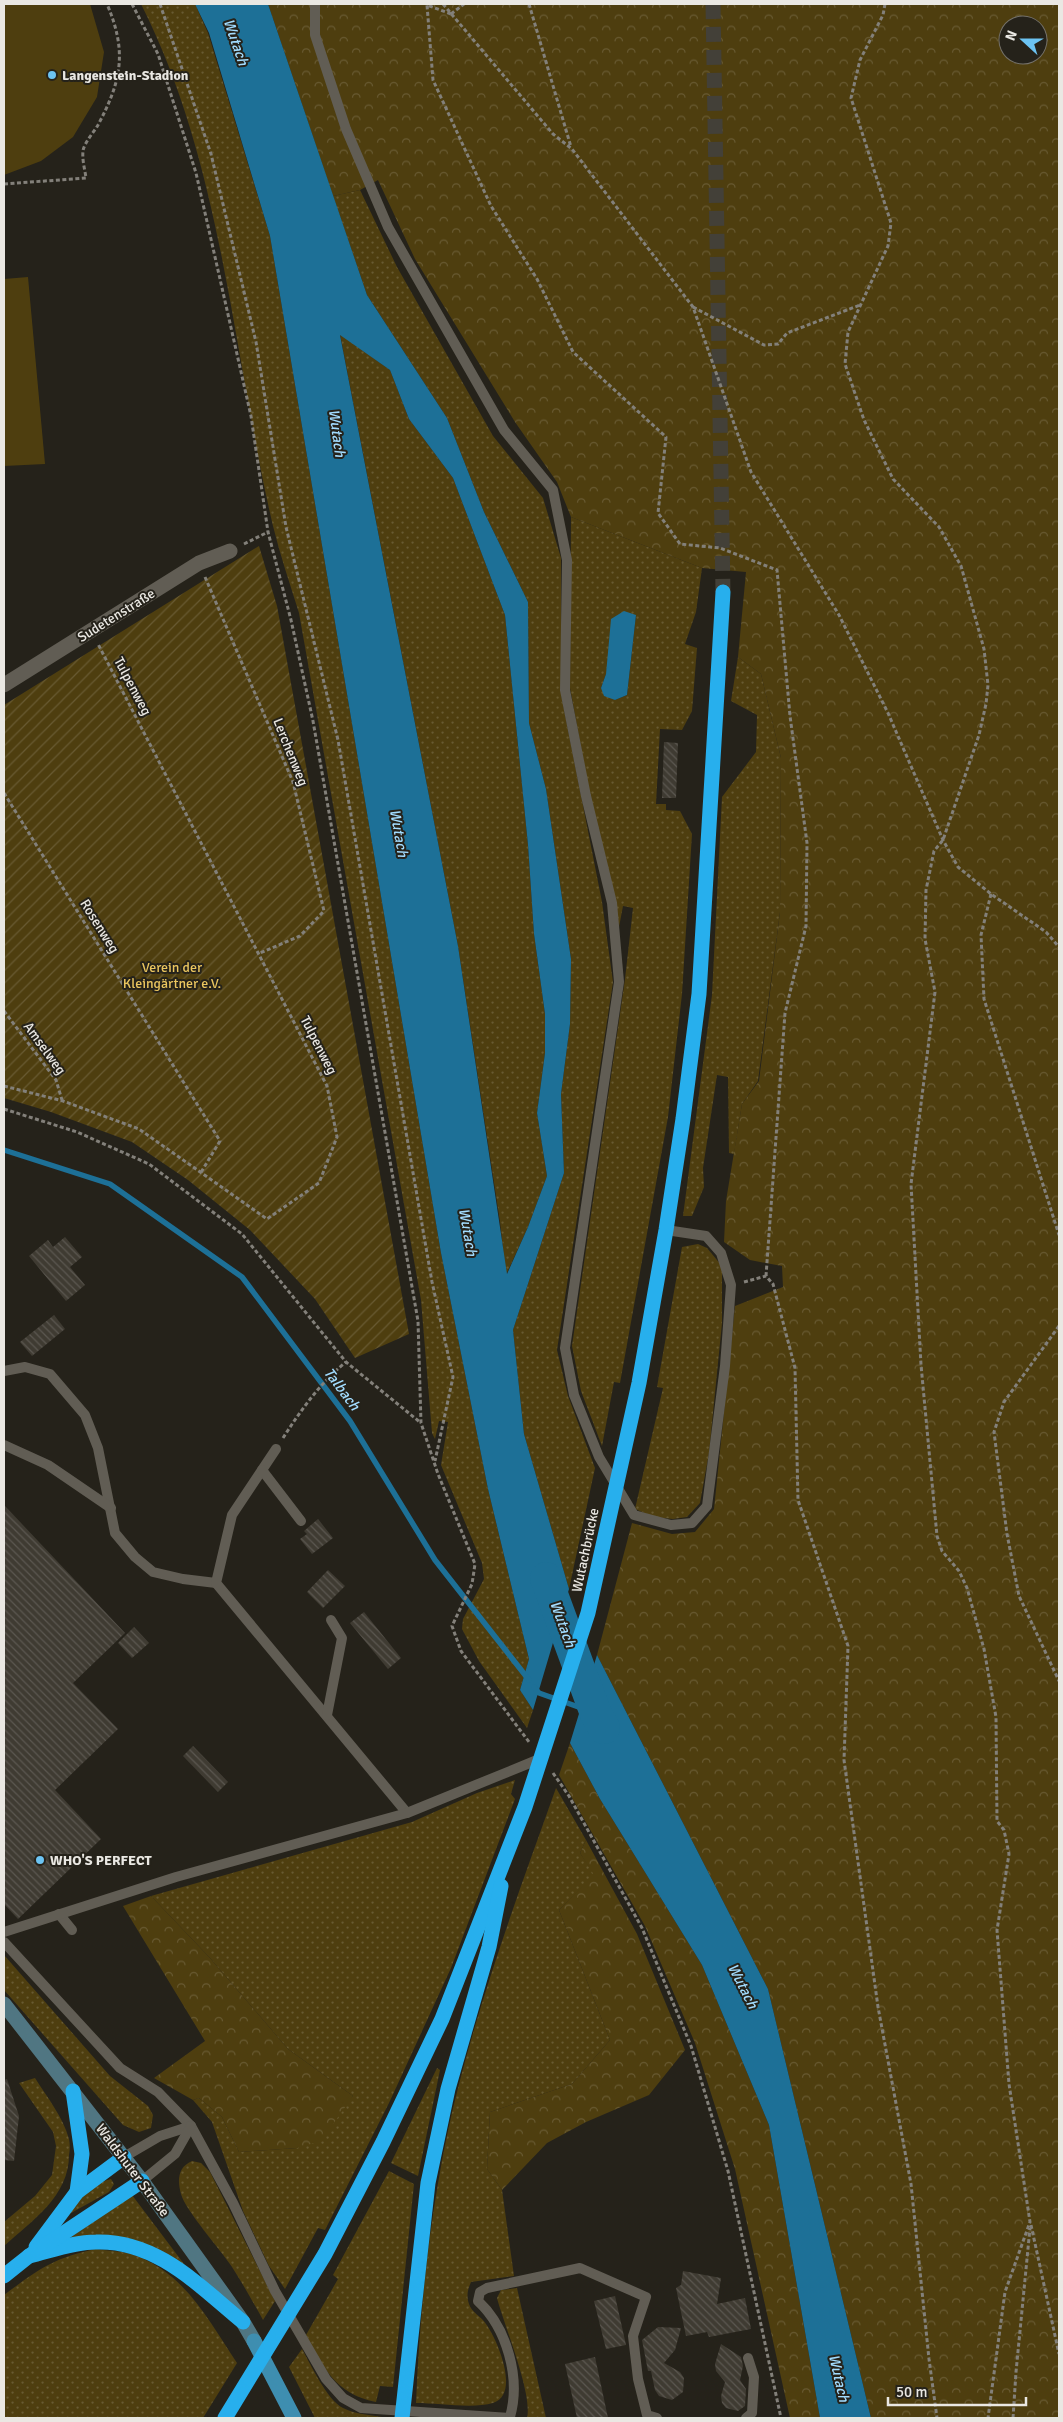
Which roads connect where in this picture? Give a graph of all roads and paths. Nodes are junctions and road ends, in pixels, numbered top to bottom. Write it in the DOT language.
graph roads {
  1 [pos="106,4"];
  2 [pos="132,4"];
  3 [pos="160,4"];
  4 [pos="314,4"];
  5 [pos="443,4"];
  6 [pos="464,4"];
  7 [pos="529,4"];
  8 [pos="885,4"];
  9 [pos="451,14"];
  10 [pos="572,149"];
  11 [pos="4,184"];
  12 [pos="860,305"];
  13 [pos="693,306"];
  14 [pos="268,532"];
  15 [pos="230,551"];
  16 [pos="199,563"];
  17 [pos="723,592"];
  18 [pos="92,630"];
  19 [pos="4,685"];
  20 [pos="4,793"];
  21 [pos="943,840"];
  22 [pos="991,894"];
  23 [pos="1059,947"];
  24 [pos="260,953"];
  25 [pos="4,1011"];
  26 [pos="4,1086"];
  27 [pos="62,1100"];
  28 [pos="4,1109"];
  29 [pos="200,1174"];
  30 [pos="666,1230"];
  31 [pos="1059,1235"];
  32 [pos="766,1276"];
  33 [pos="731,1285"];
  34 [pos="1059,1326"];
  35 [pos="346,1362"];
  36 [pos="4,1371"];
  37 [pos="422,1423"];
  38 [pos="4,1445"];
  39 [pos="276,1449"];
  40 [pos="435,1462"];
  41 [pos="262,1470"];
  42 [pos="111,1508"];
  43 [pos="301,1521"];
  44 [pos="216,1582"];
  45 [pos="331,1620"];
  46 [pos="1059,1681"];
  47 [pos="505,1711"];
  48 [pos="327,1715"];
  49 [pos="542,1758"];
  50 [pos="569,1796"];
  51 [pos="407,1813"];
  52 [pos="510,1846"];
  53 [pos="59,1914"];
  54 [pos="72,1930"];
  55 [pos="4,1932"];
  56 [pos="4,1942"];
  57 [pos="4,2004"];
  58 [pos="73,2091"];
  59 [pos="191,2126"];
  60 [pos="124,2157"];
  61 [pos="142,2180"];
  62 [pos="77,2192"];
  63 [pos="1030,2222"];
  64 [pos="29,2256"];
  65 [pos="4,2276"];
  66 [pos="243,2322"];
  67 [pos="1059,2354"];
  68 [pos="748,2358"];
  69 [pos="225,2418"];
  70 [pos="294,2418"];
  71 [pos="402,2418"];
  72 [pos="510,2418"];
  73 [pos="657,2418"];
  74 [pos="746,2418"];
  75 [pos="780,2418"];
  76 [pos="937,2418"];
  77 [pos="988,2418"];
  78 [pos="1014,2418"];
  1 -- 11 [label="path"];
  2 -- 14 [label="path"];
  3 -- 40 [label="path"];
  4 -- 33 [label="lane"];
  5 -- 9 [label="path"];
  6 -- 9 [label="path"];
  7 -- 10 [label="path"];
  8 -- 12 [label="path"];
  9 -- 10 [label="path"];
  9 -- 32 [label="path"];
  10 -- 13 [label="path"];
  12 -- 13 [label="path"];
  12 -- 21 [label="path"];
  13 -- 21 [label="path"];
  14 -- 15 [label="path"];
  14 -- 37 [label="path"];
  15 -- 16 [label="street, Sudetenstraße"];
  16 -- 18 [label="street, Sudetenstraße"];
  16 -- 24 [label="path, Lerchenweg"];
  17 -- 30 [label="highway, Wutachbrücke"];
  18 -- 19 [label="street, Sudetenstraße"];
  18 -- 24 [label="path, Tulpenweg"];
  20 -- 29 [label="path, Rosenweg"];
  21 -- 22 [label="path"];
  21 -- 63 [label="path"];
  22 -- 23 [label="path"];
  22 -- 31 [label="path"];
  24 -- 29 [label="path, Tulpenweg"];
  25 -- 27 [label="path, Amselweg"];
  26 -- 27 [label="path, Tulpenweg"];
  27 -- 29 [label="path, Tulpenweg"];
  28 -- 35 [label="path"];
  30 -- 33 [label="lane"];
  30 -- 52 [label="highway, Wutachbrücke"];
  32 -- 33 [label="path"];
  32 -- 76 [label="path"];
  34 -- 46 [label="path"];
  35 -- 37 [label="path"];
  35 -- 39 [label="path"];
  36 -- 42 [label="lane"];
  37 -- 40 [label="path"];
  38 -- 42 [label="lane"];
  39 -- 41 [label="lane"];
  40 -- 47 [label="path"];
  41 -- 43 [label="lane"];
  41 -- 44 [label="lane"];
  42 -- 44 [label="lane"];
  44 -- 48 [label="lane"];
  45 -- 48 [label="lane"];
  48 -- 51 [label="lane"];
  49 -- 51 [label="lane"];
  50 -- 75 [label="path"];
  51 -- 53 [label="lane"];
  52 -- 69 [label="highway"];
  52 -- 71 [label="highway"];
  53 -- 54 [label="lane"];
  53 -- 55 [label="lane"];
  56 -- 59 [label="lane"];
  57 -- 58 [label="main road, Waldshuter Straße"];
  58 -- 60 [label="main road, Waldshuter Straße"];
  58 -- 62 [label="highway"];
  59 -- 60 [label="lane"];
  59 -- 61 [label="lane"];
  59 -- 72 [label="lane"];
  60 -- 61 [label="main road, Waldshuter Straße"];
  60 -- 62 [label="highway"];
  61 -- 64 [label="highway"];
  61 -- 66 [label="main road, Waldshuter Straße"];
  62 -- 64 [label="highway"];
  63 -- 67 [label="path"];
  63 -- 77 [label="path"];
  63 -- 78 [label="path"];
  64 -- 65 [label="highway"];
  64 -- 66 [label="highway"];
  66 -- 70 [label="main road, Waldshuter Straße"];
  68 -- 74 [label="lane"];
  72 -- 73 [label="lane"];
}
